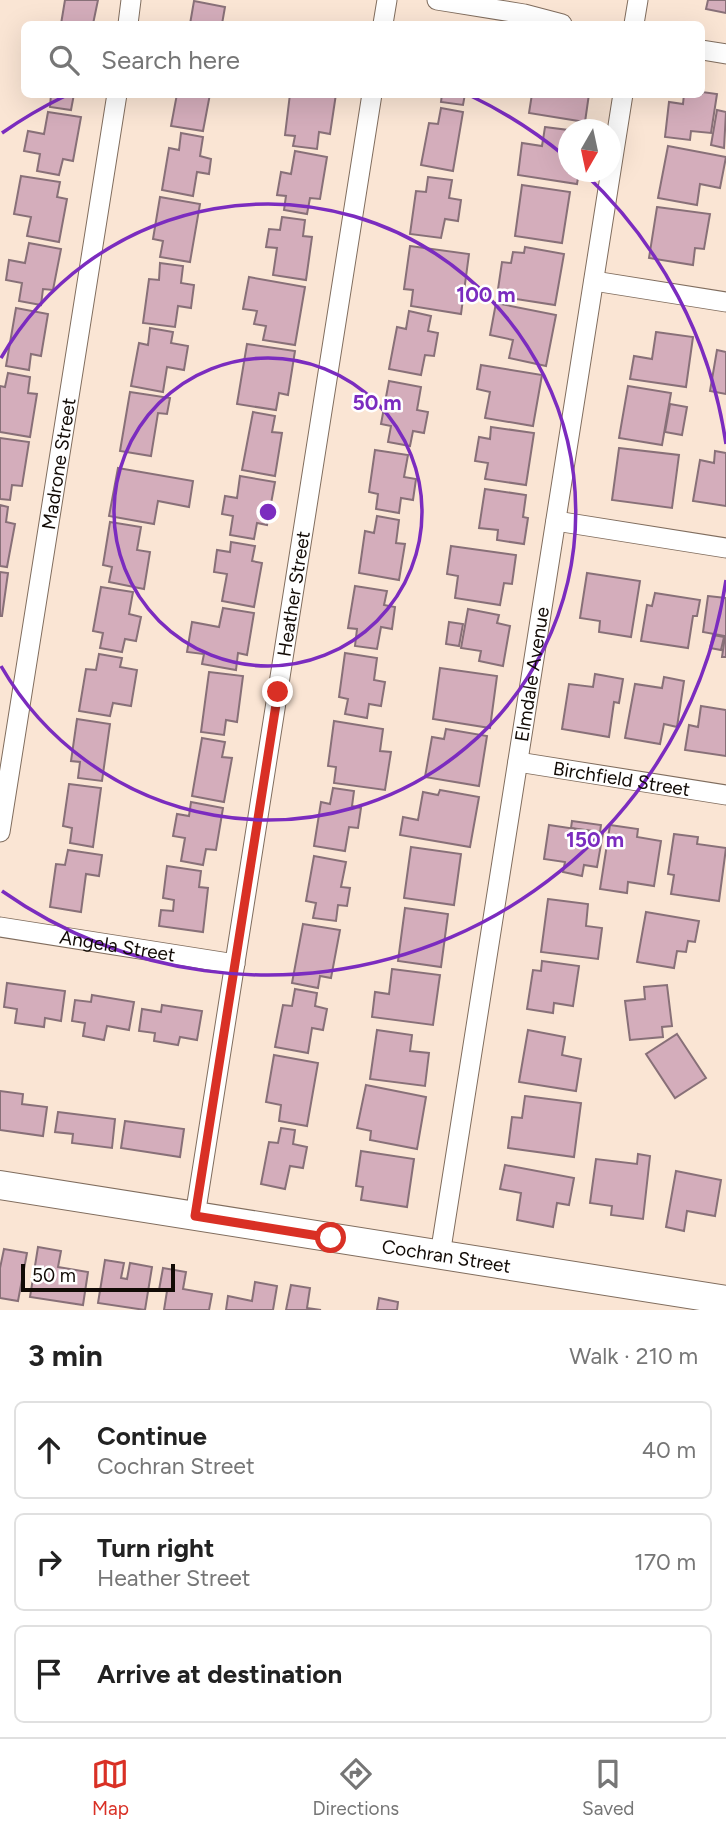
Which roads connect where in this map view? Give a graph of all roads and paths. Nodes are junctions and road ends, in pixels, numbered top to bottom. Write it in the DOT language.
graph roads {
  1 [pos="131,0"];
  2 [pos="387,0"];
  3 [pos="437,0"];
  4 [pos="638,0"];
  5 [pos="128,21"];
  6 [pos="384,21"];
  7 [pos="551,21"];
  8 [pos="634,21"];
  9 [pos="705,50"];
  10 [pos="726,54"];
  11 [pos="116,98"];
  12 [pos="371,98"];
  13 [pos="622,98"];
  14 [pos="594,281"];
  15 [pos="726,302"];
  16 [pos="556,521"];
  17 [pos="726,548"];
  18 [pos="518,762"];
  19 [pos="726,795"];
  20 [pos="0,832"];
  21 [pos="0,927"];
  22 [pos="235,964"];
  23 [pos="0,1185"];
  24 [pos="195,1216"];
  25 [pos="440,1255"];
  26 [pos="726,1300"];
  1 -- 5 [label="street"];
  2 -- 6 [label="street"];
  3 -- 7 [label="street"];
  4 -- 8 [label="street"];
  9 -- 10 [label="street"];
  11 -- 20 [label="street, Madrone Street"];
  12 -- 22 [label="street, Heather Street"];
  13 -- 14 [label="street, Elmdale Avenue"];
  14 -- 15 [label="street"];
  14 -- 16 [label="street, Elmdale Avenue"];
  16 -- 17 [label="street"];
  16 -- 18 [label="street, Elmdale Avenue"];
  18 -- 19 [label="street, Birchfield Street"];
  18 -- 25 [label="street, Elmdale Avenue"];
  21 -- 22 [label="street, Angela Street"];
  22 -- 24 [label="street, Heather Street"];
  23 -- 24 [label="main road, Cochran Street"];
  24 -- 25 [label="main road, Cochran Street"];
  25 -- 26 [label="main road, Cochran Street"];
}
